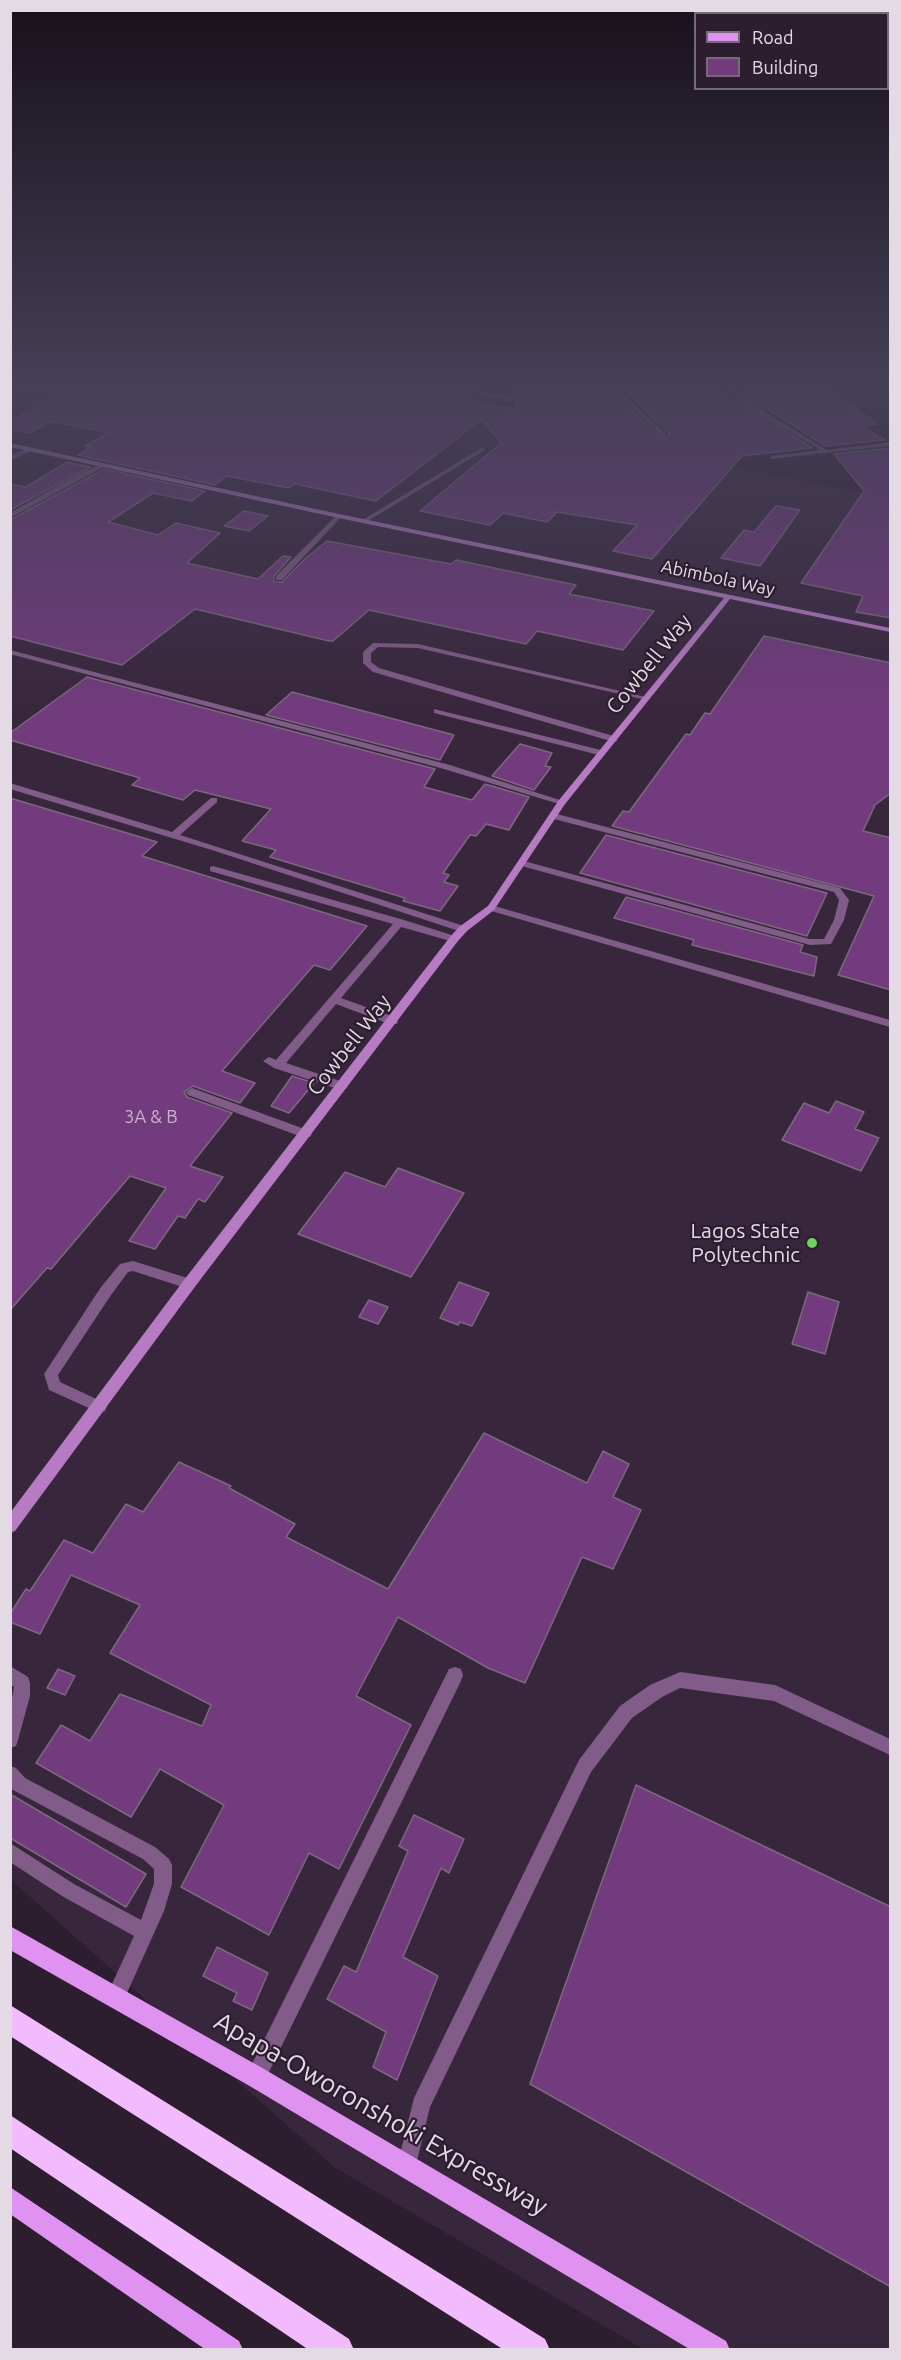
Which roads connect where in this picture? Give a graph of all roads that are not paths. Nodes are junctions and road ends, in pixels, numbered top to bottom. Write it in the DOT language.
graph roads {
  1 [pos="46,495"];
  2 [pos="243,495"];
  3 [pos="407,495"];
  4 [pos="10,516"];
  5 [pos="339,516"];
  6 [pos="364,521"];
  7 [pos="279,578"];
  8 [pos="728,597"];
  9 [pos="891,630"];
  10 [pos="10,652"];
  11 [pos="646,698"];
  12 [pos="436,711"];
  13 [pos="614,740"];
  14 [pos="602,753"];
  15 [pos="10,786"];
  16 [pos="214,800"];
  17 [pos="562,802"];
  18 [pos="553,816"];
  19 [pos="174,836"];
  20 [pos="521,864"];
  21 [pos="213,868"];
  22 [pos="491,908"];
  23 [pos="400,922"];
  24 [pos="463,929"];
  25 [pos="454,939"];
  26 [pos="336,1000"];
  27 [pos="393,1021"];
  28 [pos="891,1024"];
  29 [pos="342,1086"];
  30 [pos="192,1092"];
  31 [pos="306,1134"];
  32 [pos="189,1284"];
  33 [pos="100,1407"];
  34 [pos="10,1526"];
  35 [pos="10,1674"];
  36 [pos="455,1675"];
  37 [pos="10,1740"];
  38 [pos="891,1746"];
  39 [pos="10,1774"];
  40 [pos="10,1851"];
  41 [pos="145,1932"];
  42 [pos="10,1937"];
  43 [pos="115,1997"];
  44 [pos="10,2019"];
  45 [pos="256,2077"];
  46 [pos="10,2130"];
  47 [pos="407,2166"];
  48 [pos="10,2199"];
  49 [pos="230,2349"];
  50 [pos="338,2349"];
  51 [pos="534,2349"];
  52 [pos="717,2349"];
  1 -- 4 [label="street"];
  2 -- 5 [label="street, Abimbola Way"];
  3 -- 6 [label="street"];
  5 -- 6 [label="street, Abimbola Way"];
  5 -- 7 [label="street"];
  6 -- 8 [label="street, Abimbola Way"];
  8 -- 9 [label="street, Abimbola Way"];
  8 -- 11 [label="street, Cowbell Way"];
  10 -- 17 [label="street"];
  11 -- 13 [label="street, Cowbell Way"];
  11 -- 13 [label="street"];
  12 -- 14 [label="street"];
  13 -- 14 [label="street, Cowbell Way"];
  14 -- 17 [label="street, Cowbell Way"];
  15 -- 19 [label="street"];
  16 -- 19 [label="street"];
  17 -- 18 [label="street, Cowbell Way"];
  18 -- 20 [label="street, Cowbell Way"];
  18 -- 20 [label="street"];
  19 -- 24 [label="street"];
  20 -- 22 [label="street, Cowbell Way"];
  21 -- 23 [label="street"];
  22 -- 24 [label="street, Cowbell Way"];
  22 -- 28 [label="street"];
  23 -- 25 [label="street"];
  23 -- 26 [label="street"];
  24 -- 25 [label="street, Cowbell Way"];
  25 -- 27 [label="street, Cowbell Way"];
  26 -- 27 [label="street"];
  26 -- 29 [label="street"];
  27 -- 29 [label="street, Cowbell Way"];
  29 -- 31 [label="street, Cowbell Way"];
  30 -- 31 [label="street"];
  31 -- 32 [label="street, Cowbell Way"];
  32 -- 33 [label="street, Cowbell Way"];
  32 -- 33 [label="street"];
  33 -- 34 [label="street, Cowbell Way"];
  35 -- 37 [label="street"];
  36 -- 45 [label="street"];
  38 -- 47 [label="street"];
  39 -- 41 [label="street"];
  40 -- 41 [label="street"];
  41 -- 43 [label="street"];
  42 -- 43 [label="main road, Apapa-Oworonshoki Expressway"];
  43 -- 45 [label="main road, Apapa-Oworonshoki Expressway"];
  44 -- 51 [label="highway"];
  45 -- 47 [label="main road, Apapa-Oworonshoki Expressway"];
  46 -- 50 [label="highway"];
  47 -- 52 [label="main road, Apapa-Oworonshoki Expressway"];
  48 -- 49 [label="main road"];
}
